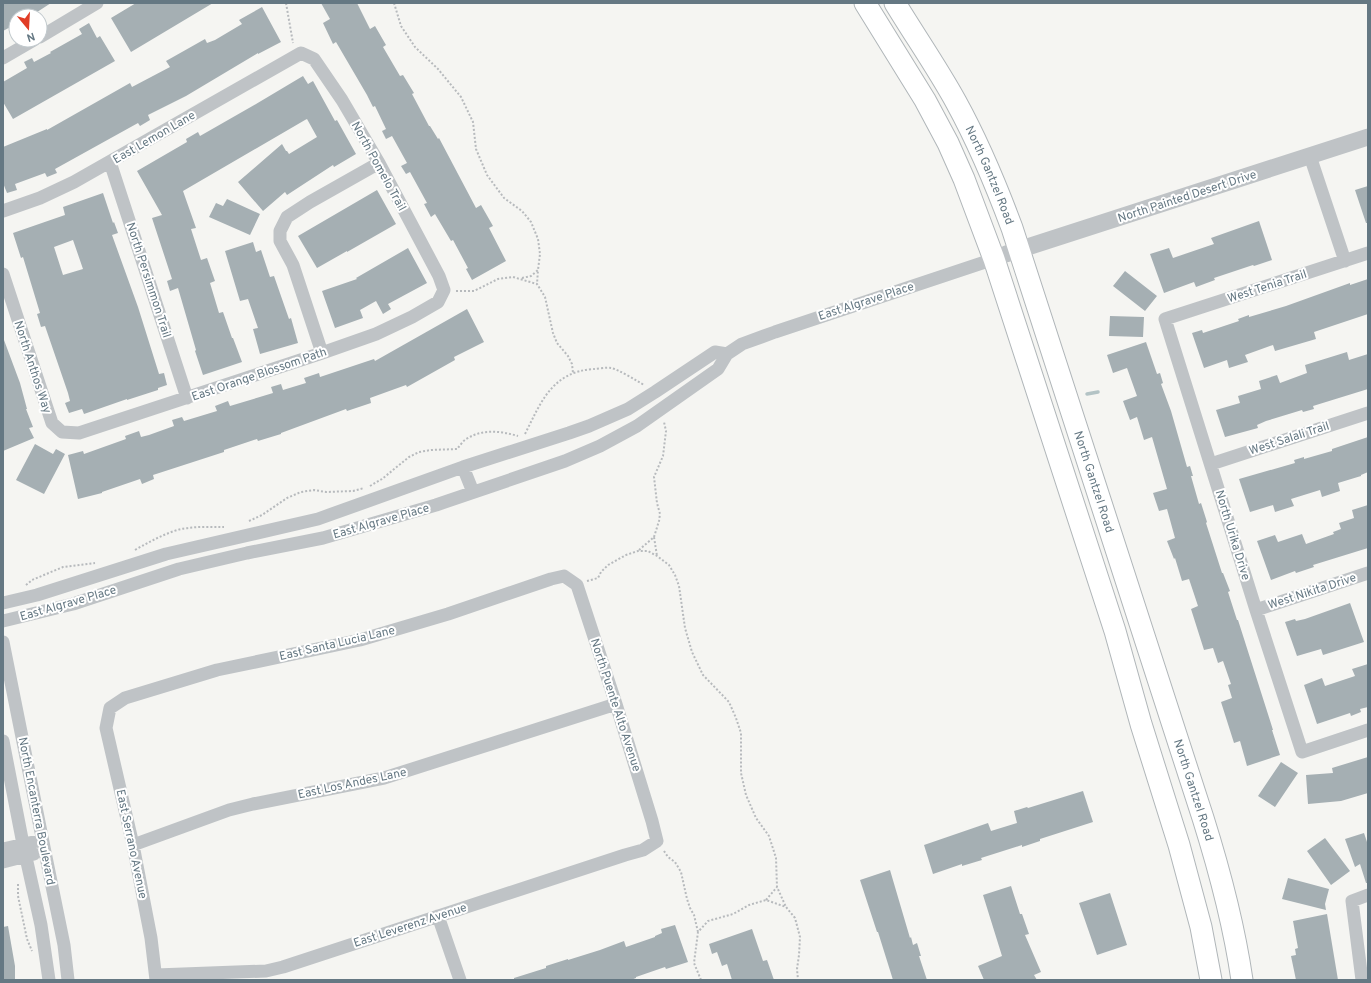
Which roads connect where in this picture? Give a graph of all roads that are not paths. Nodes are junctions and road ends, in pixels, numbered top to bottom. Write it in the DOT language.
graph roads {
  1 [pos="97,3"];
  2 [pos="865,3"];
  3 [pos="895,3"];
  4 [pos="48,31"];
  5 [pos="20,48"];
  6 [pos="301,53"];
  7 [pos="3,58"];
  8 [pos="1368,137"];
  9 [pos="1310,156"];
  10 [pos="110,162"];
  11 [pos="379,163"];
  12 [pos="3,211"];
  13 [pos="1368,253"];
  14 [pos="1006,254"];
  15 [pos="1345,261"];
  16 [pos="3,274"];
  17 [pos="444,290"];
  18 [pos="1165,319"];
  19 [pos="322,353"];
  20 [pos="727,354"];
  21 [pos="187,398"];
  22 [pos="1368,413"];
  23 [pos="62,432"];
  24 [pos="1210,464"];
  25 [pos="463,467"];
  26 [pos="473,492"];
  27 [pos="1368,573"];
  28 [pos="577,585"];
  29 [pos="3,603"];
  30 [pos="1256,610"];
  31 [pos="3,621"];
  32 [pos="3,642"];
  33 [pos="616,704"];
  34 [pos="110,708"];
  35 [pos="1368,730"];
  36 [pos="3,741"];
  37 [pos="657,841"];
  38 [pos="133,845"];
  39 [pos="43,846"];
  40 [pos="3,849"];
  41 [pos="24,850"];
  42 [pos="3,862"];
  43 [pos="1368,895"];
  44 [pos="438,916"];
  45 [pos="156,978"];
  46 [pos="49,980"];
  47 [pos="68,980"];
  48 [pos="460,980"];
  49 [pos="1211,980"];
  50 [pos="1242,980"];
  51 [pos="1362,980"];
  1 -- 4 [label="street"];
  2 -- 14 [label="main road, North Gantzel Road"];
  3 -- 14 [label="main road, North Gantzel Road"];
  5 -- 7 [label="street"];
  6 -- 10 [label="street, East Lemon Lane"];
  6 -- 11 [label="street, North Pomelo Trail"];
  8 -- 9 [label="street, North Painted Desert Drive"];
  9 -- 14 [label="street, North Painted Desert Drive"];
  9 -- 15 [label="street"];
  10 -- 12 [label="street, East Lemon Lane"];
  10 -- 21 [label="street, North Persimmon Trail"];
  11 -- 17 [label="street, North Pomelo Trail"];
  11 -- 19 [label="street"];
  13 -- 15 [label="street, West Tenia Trail"];
  14 -- 20 [label="street, East Algrave Place"];
  14 -- 49 [label="main road, North Gantzel Road"];
  14 -- 50 [label="main road, North Gantzel Road"];
  15 -- 18 [label="street, West Tenia Trail"];
  16 -- 23 [label="street, North Anthos Way"];
  17 -- 19 [label="street, East Orange Blossom Path"];
  18 -- 24 [label="street, North Urika Drive"];
  19 -- 21 [label="street, East Orange Blossom Path"];
  20 -- 25 [label="street, East Algrave Place"];
  20 -- 26 [label="street, East Algrave Place"];
  21 -- 23 [label="street, East Orange Blossom Path"];
  22 -- 24 [label="street, West Salali Trail"];
  24 -- 30 [label="street, North Urika Drive"];
  25 -- 26 [label="street"];
  25 -- 29 [label="street, East Algrave Place"];
  26 -- 31 [label="street, East Algrave Place"];
  27 -- 30 [label="street, West Nikita Drive"];
  28 -- 33 [label="street, North Puente Alto Avenue"];
  28 -- 34 [label="street, East Santa Lucia Lane"];
  30 -- 35 [label="street, North Urika Drive"];
  32 -- 39 [label="street, North Encanterra Boulevard"];
  33 -- 37 [label="street, North Puente Alto Avenue"];
  33 -- 38 [label="street, East Los Andes Lane"];
  34 -- 38 [label="street, East Serrano Avenue"];
  36 -- 41 [label="street, North Encanterra Boulevard"];
  37 -- 44 [label="street, East Leverenz Avenue"];
  38 -- 45 [label="street, East Serrano Avenue"];
  39 -- 41 [label="street"];
  39 -- 47 [label="street, North Encanterra Boulevard"];
  40 -- 41 [label="street"];
  41 -- 42 [label="street"];
  41 -- 46 [label="street, North Encanterra Boulevard"];
  43 -- 51 [label="street"];
  44 -- 45 [label="street, East Leverenz Avenue"];
  44 -- 48 [label="street"];
}
